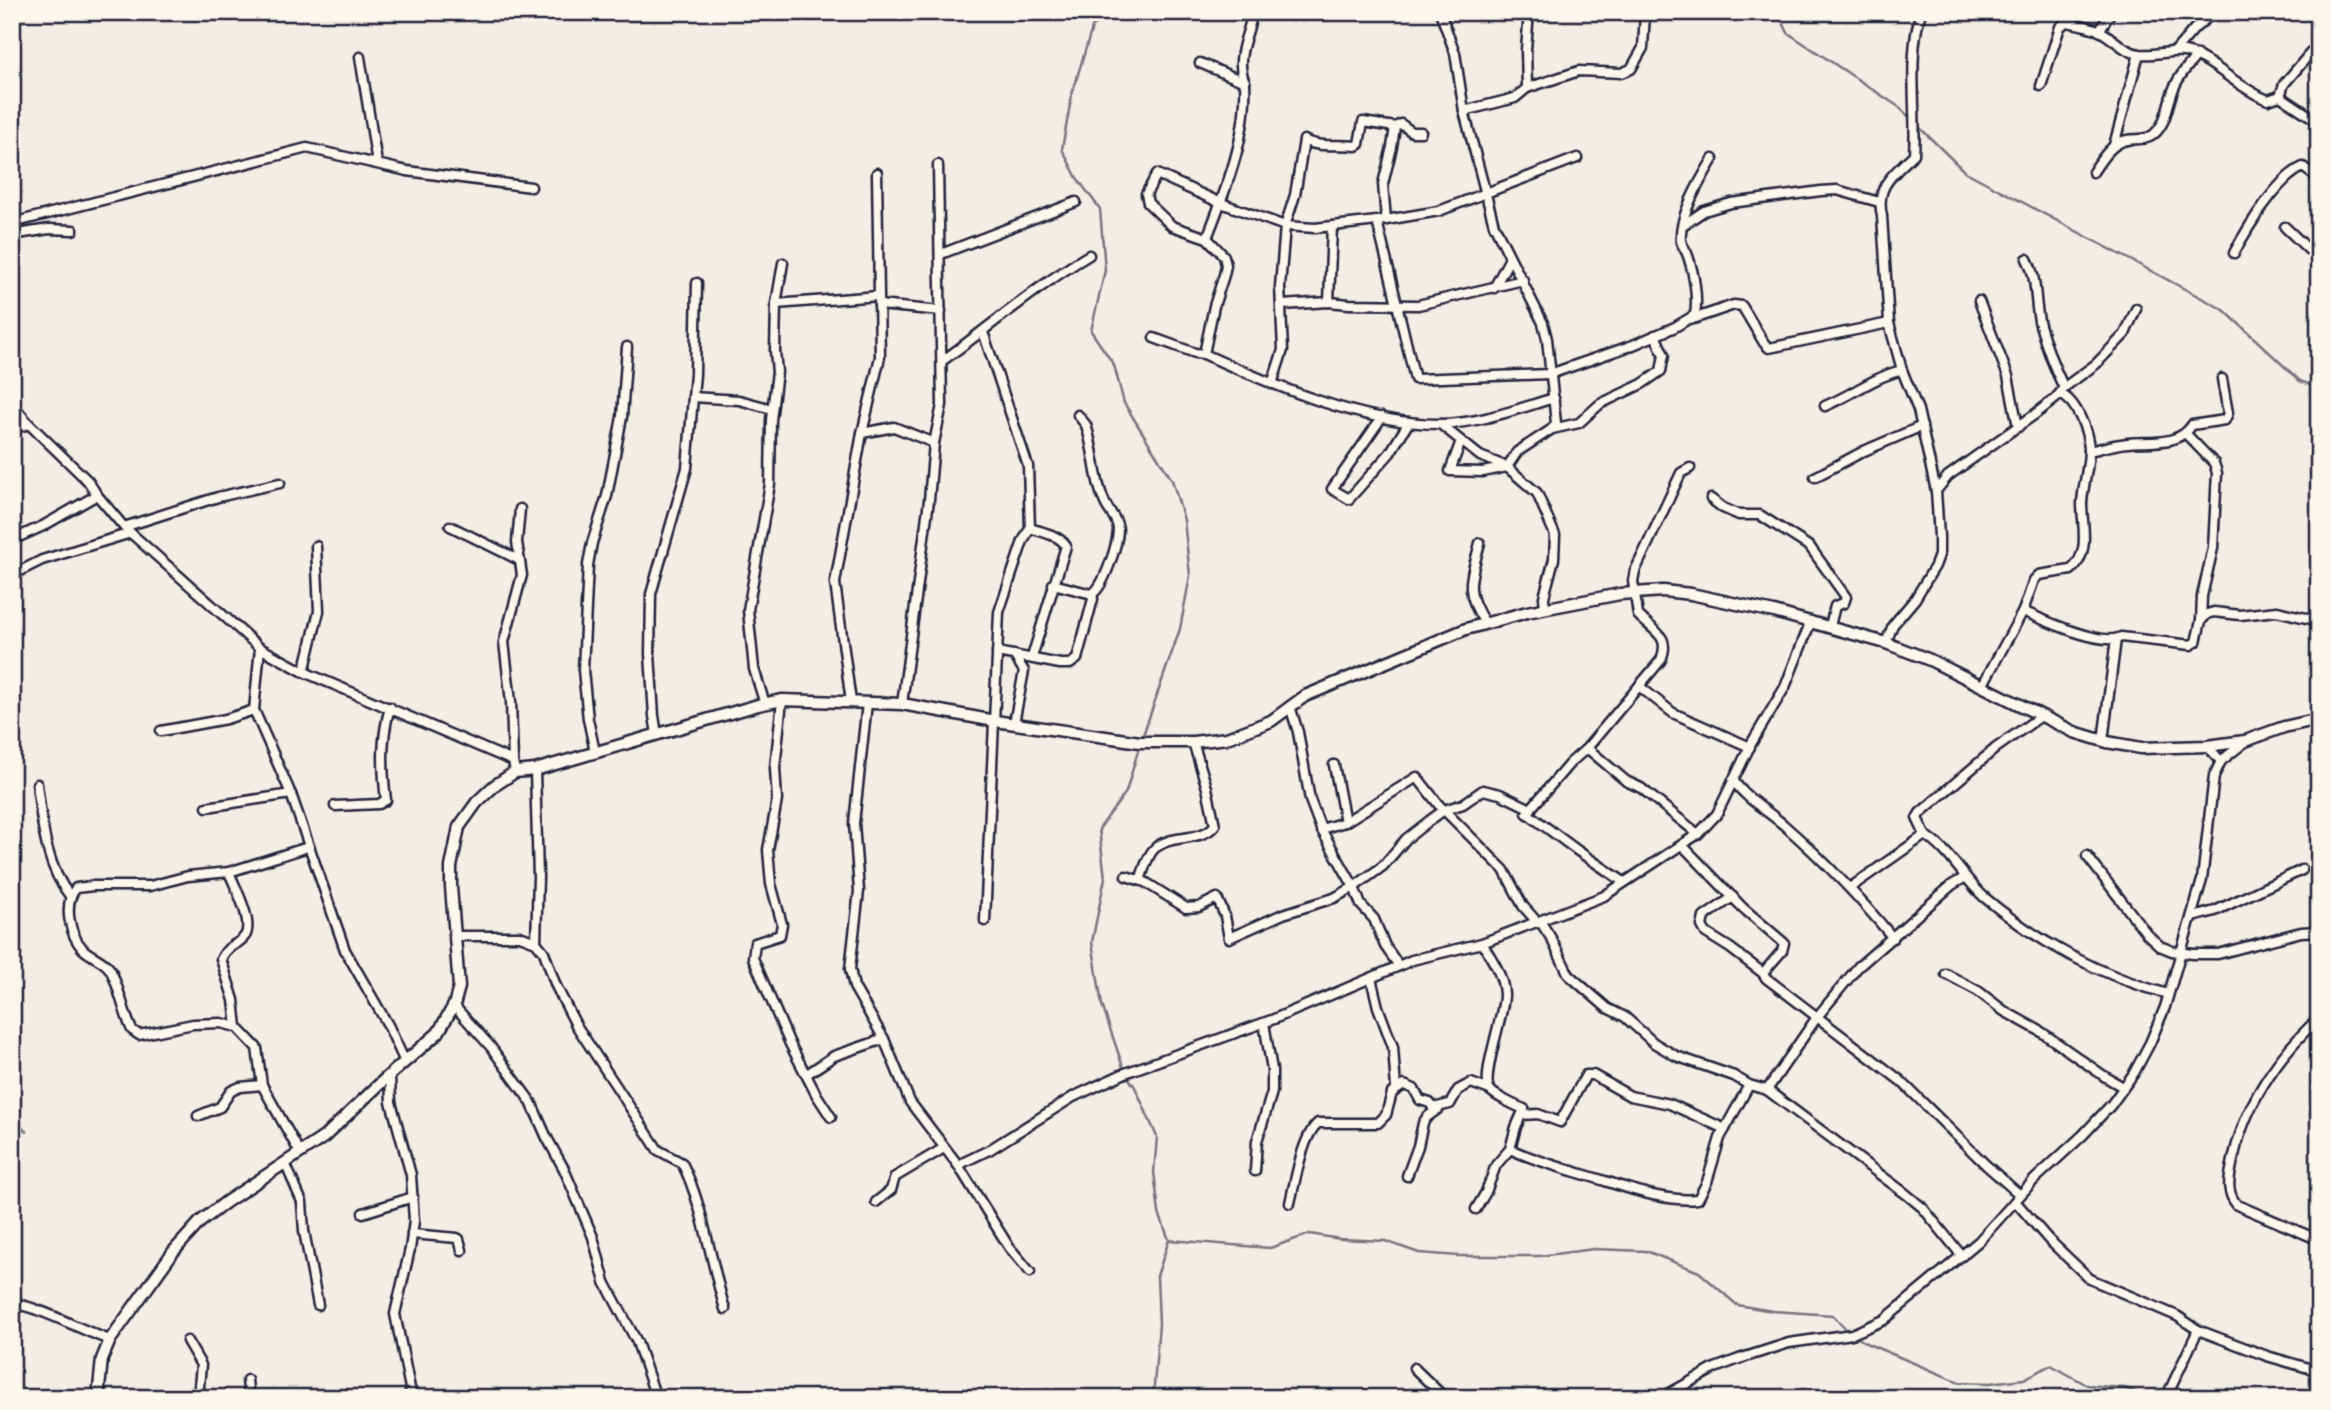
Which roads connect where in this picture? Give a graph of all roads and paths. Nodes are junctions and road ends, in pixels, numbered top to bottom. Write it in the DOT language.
graph roads {
  1 [pos="1253,12"];
  2 [pos="1440,12"];
  3 [pos="1529,12"];
  4 [pos="1645,12"];
  5 [pos="1921,12"];
  6 [pos="2111,12"];
  7 [pos="2214,12"];
  8 [pos="2099,31"];
  9 [pos="2319,43"];
  10 [pos="2176,50"];
  11 [pos="2139,54"];
  12 [pos="2315,54"];
  13 [pos="2197,55"];
  14 [pos="359,57"];
  15 [pos="1200,63"];
  16 [pos="1245,82"];
  17 [pos="2041,86"];
  18 [pos="1527,88"];
  19 [pos="2280,96"];
  20 [pos="1464,111"];
  21 [pos="2319,122"];
  22 [pos="1395,127"];
  23 [pos="1421,132"];
  24 [pos="2114,145"];
  25 [pos="1577,158"];
  26 [pos="1713,159"];
  27 [pos="377,163"];
  28 [pos="938,165"];
  29 [pos="2093,172"];
  30 [pos="877,173"];
  31 [pos="2319,178"];
  32 [pos="531,187"];
  33 [pos="1484,192"];
  34 [pos="1076,202"];
  35 [pos="1879,202"];
  36 [pos="1221,203"];
  37 [pos="1382,221"];
  38 [pos="12,223"];
  39 [pos="1285,226"];
  40 [pos="1332,226"];
  41 [pos="1682,226"];
  42 [pos="2285,227"];
  43 [pos="73,230"];
  44 [pos="12,234"];
  45 [pos="1207,238"];
  46 [pos="2234,253"];
  47 [pos="941,254"];
  48 [pos="2319,254"];
  49 [pos="1089,255"];
  50 [pos="1510,258"];
  51 [pos="2027,259"];
  52 [pos="783,263"];
  53 [pos="1523,280"];
  54 [pos="697,283"];
  55 [pos="1494,288"];
  56 [pos="1979,300"];
  57 [pos="878,301"];
  58 [pos="1329,302"];
  59 [pos="776,304"];
  60 [pos="1398,304"];
  61 [pos="1282,305"];
  62 [pos="2136,309"];
  63 [pos="941,311"];
  64 [pos="1691,319"];
  65 [pos="1889,323"];
  66 [pos="983,332"];
  67 [pos="1655,335"];
  68 [pos="1154,338"];
  69 [pos="627,347"];
  70 [pos="1204,354"];
  71 [pos="942,361"];
  72 [pos="1902,370"];
  73 [pos="1550,374"];
  74 [pos="2222,379"];
  75 [pos="1272,384"];
  76 [pos="2062,391"];
  77 [pos="693,397"];
  78 [pos="1554,398"];
  79 [pos="12,404"];
  80 [pos="1825,406"];
  81 [pos="772,409"];
  82 [pos="1078,415"];
  83 [pos="1381,417"];
  84 [pos="1409,422"];
  85 [pos="1455,423"];
  86 [pos="29,424"];
  87 [pos="1440,424"];
  88 [pos="1922,426"];
  89 [pos="2018,427"];
  90 [pos="12,429"];
  91 [pos="1552,429"];
  92 [pos="862,433"];
  93 [pos="1450,433"];
  94 [pos="2186,434"];
  95 [pos="1461,441"];
  96 [pos="934,443"];
  97 [pos="2089,451"];
  98 [pos="1507,467"];
  99 [pos="1690,468"];
  100 [pos="1815,477"];
  101 [pos="280,483"];
  102 [pos="1936,491"];
  103 [pos="97,495"];
  104 [pos="1712,499"];
  105 [pos="520,509"];
  106 [pos="450,526"];
  107 [pos="1030,528"];
  108 [pos="128,530"];
  109 [pos="12,540"];
  110 [pos="1480,543"];
  111 [pos="316,546"];
  112 [pos="519,560"];
  113 [pos="12,575"];
  114 [pos="1054,584"];
  115 [pos="1635,593"];
  116 [pos="1092,594"];
  117 [pos="1545,609"];
  118 [pos="2023,611"];
  119 [pos="1811,621"];
  120 [pos="2201,621"];
  121 [pos="2319,621"];
  122 [pos="1485,623"];
  123 [pos="1830,626"];
  124 [pos="2116,639"];
  125 [pos="1886,643"];
  126 [pos="260,648"];
  127 [pos="997,652"];
  128 [pos="1014,655"];
  129 [pos="1032,657"];
  130 [pos="304,672"];
  131 [pos="1639,686"];
  132 [pos="1982,686"];
  133 [pos="782,701"];
  134 [pos="851,702"];
  135 [pos="867,703"];
  136 [pos="765,704"];
  137 [pos="902,704"];
  138 [pos="1290,706"];
  139 [pos="390,707"];
  140 [pos="254,709"];
  141 [pos="2040,716"];
  142 [pos="2319,719"];
  143 [pos="995,721"];
  144 [pos="1014,723"];
  145 [pos="161,731"];
  146 [pos="657,734"];
  147 [pos="2103,741"];
  148 [pos="2245,741"];
  149 [pos="1193,742"];
  150 [pos="2207,746"];
  151 [pos="1750,747"];
  152 [pos="1587,748"];
  153 [pos="595,752"];
  154 [pos="2221,761"];
  155 [pos="1334,765"];
  156 [pos="514,766"];
  157 [pos="535,770"];
  158 [pos="1733,780"];
  159 [pos="37,784"];
  160 [pos="291,794"];
  161 [pos="335,806"];
  162 [pos="207,807"];
  163 [pos="1531,808"];
  164 [pos="1444,810"];
  165 [pos="1345,822"];
  166 [pos="1321,829"];
  167 [pos="1698,834"];
  168 [pos="1925,835"];
  169 [pos="1682,845"];
  170 [pos="307,847"];
  171 [pos="2087,856"];
  172 [pos="2302,870"];
  173 [pos="229,872"];
  174 [pos="1126,876"];
  175 [pos="1964,878"];
  176 [pos="1140,880"];
  177 [pos="1624,882"];
  178 [pos="1353,887"];
  179 [pos="1851,887"];
  180 [pos="70,896"];
  181 [pos="1733,897"];
  182 [pos="2193,917"];
  183 [pos="985,921"];
  184 [pos="1539,922"];
  185 [pos="2319,932"];
  186 [pos="456,936"];
  187 [pos="1894,938"];
  188 [pos="536,942"];
  189 [pos="1482,943"];
  190 [pos="2180,953"];
  191 [pos="1399,966"];
  192 [pos="1763,973"];
  193 [pos="1946,974"];
  194 [pos="1371,978"];
  195 [pos="2168,994"];
  196 [pos="455,1003"];
  197 [pos="1817,1017"];
  198 [pos="2319,1018"];
  199 [pos="1264,1023"];
  200 [pos="237,1027"];
  201 [pos="884,1039"];
  202 [pos="405,1062"];
  203 [pos="807,1074"];
  204 [pos="390,1075"];
  205 [pos="261,1085"];
  206 [pos="1749,1085"];
  207 [pos="2123,1087"];
  208 [pos="1396,1089"];
  209 [pos="1490,1090"];
  210 [pos="1767,1090"];
  211 [pos="1441,1107"];
  212 [pos="198,1115"];
  213 [pos="1523,1115"];
  214 [pos="831,1117"];
  215 [pos="1725,1129"];
  216 [pos="944,1148"];
  217 [pos="1510,1149"];
  218 [pos="300,1153"];
  219 [pos="285,1163"];
  220 [pos="958,1165"];
  221 [pos="1255,1171"];
  222 [pos="1407,1176"];
  223 [pos="413,1197"];
  224 [pos="2018,1198"];
  225 [pos="876,1202"];
  226 [pos="1290,1203"];
  227 [pos="1476,1209"];
  228 [pos="363,1213"];
  229 [pos="412,1234"];
  230 [pos="2319,1240"];
  231 [pos="461,1250"];
  232 [pos="1962,1256"];
  233 [pos="1030,1272"];
  234 [pos="12,1303"];
  235 [pos="318,1305"];
  236 [pos="725,1309"];
  237 [pos="2198,1330"];
  238 [pos="110,1340"];
  239 [pos="187,1341"];
  240 [pos="1414,1368"];
  241 [pos="2319,1371"];
  242 [pos="247,1380"];
  243 [pos="653,1389"];
  244 [pos="97,1398"];
  245 [pos="198,1398"];
  246 [pos="249,1398"];
  247 [pos="412,1398"];
  248 [pos="504,1398"];
  249 [pos="512,1398"];
  250 [pos="1446,1398"];
  251 [pos="1661,1398"];
  252 [pos="2166,1398"];
  1 -- 16 [label="street"];
  2 -- 20 [label="street"];
  3 -- 18 [label="street"];
  4 -- 18 [label="street"];
  5 -- 35 [label="street"];
  6 -- 8 [label="street"];
  7 -- 10 [label="street"];
  8 -- 11 [label="street"];
  8 -- 17 [label="street"];
  9 -- 12 [label="street"];
  10 -- 11 [label="street"];
  10 -- 13 [label="street"];
  11 -- 24 [label="street"];
  12 -- 19 [label="street"];
  13 -- 19 [label="street"];
  13 -- 24 [label="street"];
  14 -- 27 [label="street"];
  15 -- 16 [label="street"];
  16 -- 36 [label="street"];
  18 -- 20 [label="street"];
  19 -- 21 [label="street"];
  20 -- 33 [label="street"];
  22 -- 23 [label="street"];
  22 -- 37 [label="street"];
  22 -- 39 [label="street"];
  24 -- 29 [label="street"];
  25 -- 33 [label="street"];
  26 -- 41 [label="street"];
  27 -- 32 [label="street"];
  27 -- 38 [label="street"];
  28 -- 47 [label="street"];
  30 -- 57 [label="street"];
  31 -- 46 [label="street"];
  33 -- 37 [label="street"];
  33 -- 50 [label="street"];
  34 -- 47 [label="street"];
  35 -- 41 [label="street"];
  35 -- 65 [label="street"];
  36 -- 39 [label="street"];
  36 -- 45 [label="street"];
  36 -- 45 [label="street"];
  37 -- 40 [label="street"];
  37 -- 60 [label="street"];
  39 -- 40 [label="street"];
  39 -- 61 [label="street"];
  40 -- 58 [label="street"];
  41 -- 64 [label="street"];
  42 -- 48 [label="street"];
  43 -- 44 [label="street"];
  45 -- 70 [label="street"];
  47 -- 63 [label="street"];
  49 -- 66 [label="street"];
  50 -- 53 [label="street"];
  50 -- 55 [label="street"];
  51 -- 76 [label="street"];
  52 -- 59 [label="street"];
  53 -- 55 [label="street"];
  53 -- 73 [label="street"];
  54 -- 77 [label="street"];
  55 -- 60 [label="street"];
  56 -- 89 [label="street"];
  57 -- 59 [label="street"];
  57 -- 63 [label="street"];
  57 -- 92 [label="street"];
  58 -- 60 [label="street"];
  58 -- 61 [label="street"];
  59 -- 81 [label="street"];
  60 -- 73 [label="street"];
  61 -- 75 [label="street"];
  62 -- 76 [label="street"];
  63 -- 71 [label="street"];
  64 -- 65 [label="street"];
  64 -- 67 [label="street"];
  65 -- 72 [label="street"];
  66 -- 71 [label="street"];
  66 -- 107 [label="street"];
  67 -- 73 [label="street"];
  67 -- 91 [label="street"];
  68 -- 70 [label="street"];
  69 -- 153 [label="street"];
  70 -- 75 [label="street"];
  71 -- 96 [label="street"];
  72 -- 80 [label="street"];
  72 -- 88 [label="street"];
  73 -- 78 [label="street"];
  74 -- 94 [label="street"];
  75 -- 83 [label="street"];
  76 -- 89 [label="street"];
  76 -- 97 [label="street"];
  77 -- 81 [label="street"];
  77 -- 146 [label="street"];
  78 -- 85 [label="street"];
  78 -- 91 [label="street"];
  79 -- 86 [label="street"];
  81 -- 136 [label="street"];
  82 -- 116 [label="street"];
  83 -- 84 [label="street"];
  83 -- 84 [label="street"];
  84 -- 87 [label="street"];
  85 -- 87 [label="street"];
  85 -- 93 [label="street"];
  86 -- 90 [label="street"];
  86 -- 103 [label="street"];
  87 -- 93 [label="street"];
  88 -- 100 [label="street"];
  88 -- 102 [label="street"];
  89 -- 102 [label="street"];
  91 -- 98 [label="street"];
  92 -- 96 [label="street"];
  92 -- 134 [label="street"];
  93 -- 95 [label="street"];
  94 -- 97 [label="street"];
  94 -- 120 [label="street"];
  95 -- 98 [label="street"];
  95 -- 98 [label="street"];
  96 -- 137 [label="street"];
  97 -- 118 [label="street"];
  98 -- 117 [label="street"];
  99 -- 115 [label="street"];
  101 -- 108 [label="street"];
  102 -- 125 [label="street"];
  103 -- 108 [label="street"];
  103 -- 109 [label="street"];
  104 -- 123 [label="street"];
  105 -- 112 [label="street"];
  106 -- 112 [label="street"];
  107 -- 114 [label="street"];
  107 -- 127 [label="street"];
  108 -- 113 [label="street"];
  108 -- 126 [label="street"];
  110 -- 122 [label="street"];
  111 -- 130 [label="street"];
  112 -- 156 [label="street"];
  114 -- 116 [label="street"];
  114 -- 129 [label="street"];
  115 -- 117 [label="street"];
  115 -- 119 [label="street"];
  115 -- 131 [label="street"];
  116 -- 129 [label="street"];
  117 -- 122 [label="street"];
  118 -- 124 [label="street"];
  118 -- 132 [label="street"];
  119 -- 123 [label="street"];
  119 -- 151 [label="street"];
  120 -- 121 [label="street"];
  120 -- 124 [label="street"];
  122 -- 138 [label="street"];
  123 -- 125 [label="street"];
  124 -- 147 [label="street"];
  125 -- 132 [label="street"];
  126 -- 130 [label="street"];
  126 -- 140 [label="street"];
  127 -- 128 [label="street"];
  127 -- 143 [label="street"];
  128 -- 129 [label="street"];
  128 -- 144 [label="street"];
  130 -- 139 [label="street"];
  131 -- 151 [label="street"];
  131 -- 152 [label="street"];
  132 -- 141 [label="street"];
  133 -- 134 [label="street"];
  133 -- 136 [label="street"];
  133 -- 203 [label="street"];
  134 -- 135 [label="street"];
  135 -- 137 [label="street"];
  135 -- 201 [label="street"];
  136 -- 146 [label="street"];
  137 -- 143 [label="street"];
  138 -- 149 [label="street"];
  138 -- 166 [label="street"];
  139 -- 156 [label="street"];
  139 -- 161 [label="street"];
  140 -- 145 [label="street"];
  140 -- 160 [label="street"];
  141 -- 147 [label="street"];
  141 -- 168 [label="street"];
  142 -- 148 [label="street"];
  143 -- 144 [label="street"];
  143 -- 183 [label="street"];
  144 -- 149 [label="street"];
  146 -- 153 [label="street"];
  147 -- 150 [label="street"];
  148 -- 150 [label="street"];
  148 -- 154 [label="street"];
  149 -- 176 [label="street"];
  150 -- 154 [label="street"];
  151 -- 158 [label="street"];
  152 -- 163 [label="street"];
  152 -- 167 [label="street"];
  153 -- 157 [label="street"];
  154 -- 182 [label="street"];
  155 -- 165 [label="street"];
  156 -- 157 [label="street"];
  156 -- 186 [label="street"];
  157 -- 188 [label="street"];
  158 -- 167 [label="street"];
  158 -- 179 [label="street"];
  159 -- 180 [label="street"];
  160 -- 162 [label="street"];
  160 -- 170 [label="street"];
  163 -- 164 [label="street"];
  163 -- 177 [label="street"];
  164 -- 165 [label="street"];
  164 -- 178 [label="street"];
  164 -- 184 [label="street"];
  165 -- 166 [label="street"];
  166 -- 178 [label="street"];
  167 -- 169 [label="street"];
  168 -- 175 [label="street"];
  168 -- 179 [label="street"];
  169 -- 177 [label="street"];
  169 -- 181 [label="street"];
  170 -- 173 [label="street"];
  170 -- 202 [label="street"];
  171 -- 190 [label="street"];
  172 -- 182 [label="street"];
  173 -- 180 [label="street"];
  173 -- 200 [label="street"];
  174 -- 176 [label="street"];
  175 -- 187 [label="street"];
  175 -- 195 [label="street"];
  176 -- 178 [label="street"];
  177 -- 184 [label="street"];
  178 -- 191 [label="street"];
  179 -- 187 [label="street"];
  180 -- 200 [label="street"];
  181 -- 192 [label="street"];
  181 -- 192 [label="street"];
  182 -- 190 [label="street"];
  184 -- 189 [label="street"];
  184 -- 206 [label="street"];
  185 -- 190 [label="street"];
  186 -- 188 [label="street"];
  186 -- 196 [label="street"];
  187 -- 197 [label="street"];
  188 -- 236 [label="street"];
  189 -- 191 [label="street"];
  189 -- 209 [label="street"];
  190 -- 195 [label="street"];
  191 -- 194 [label="street"];
  192 -- 197 [label="street"];
  193 -- 207 [label="street"];
  194 -- 199 [label="street"];
  194 -- 208 [label="street"];
  195 -- 207 [label="street"];
  196 -- 202 [label="street"];
  196 -- 243 [label="street"];
  197 -- 210 [label="street"];
  197 -- 224 [label="street"];
  198 -- 230 [label="street"];
  199 -- 220 [label="street"];
  199 -- 221 [label="street"];
  200 -- 205 [label="street"];
  201 -- 203 [label="street"];
  201 -- 216 [label="street"];
  202 -- 204 [label="street"];
  203 -- 214 [label="street"];
  204 -- 218 [label="street"];
  204 -- 223 [label="street"];
  205 -- 212 [label="street"];
  205 -- 218 [label="street"];
  206 -- 210 [label="street"];
  206 -- 215 [label="street"];
  207 -- 224 [label="street"];
  208 -- 211 [label="street"];
  208 -- 226 [label="street"];
  209 -- 211 [label="street"];
  209 -- 213 [label="street"];
  210 -- 232 [label="street"];
  211 -- 222 [label="street"];
  213 -- 215 [label="street"];
  213 -- 217 [label="street"];
  215 -- 217 [label="street"];
  216 -- 220 [label="street"];
  216 -- 225 [label="street"];
  217 -- 227 [label="street"];
  218 -- 219 [label="street"];
  219 -- 235 [label="street"];
  219 -- 238 [label="street"];
  220 -- 233 [label="street"];
  223 -- 228 [label="street"];
  223 -- 229 [label="street"];
  224 -- 232 [label="street"];
  224 -- 237 [label="street"];
  229 -- 231 [label="street"];
  229 -- 247 [label="street"];
  232 -- 251 [label="street"];
  234 -- 238 [label="street"];
  237 -- 241 [label="street"];
  237 -- 252 [label="street"];
  238 -- 244 [label="street"];
  239 -- 245 [label="street"];
  240 -- 250 [label="street"];
  242 -- 246 [label="street"];
  248 -- 249 [label="street"];
}
